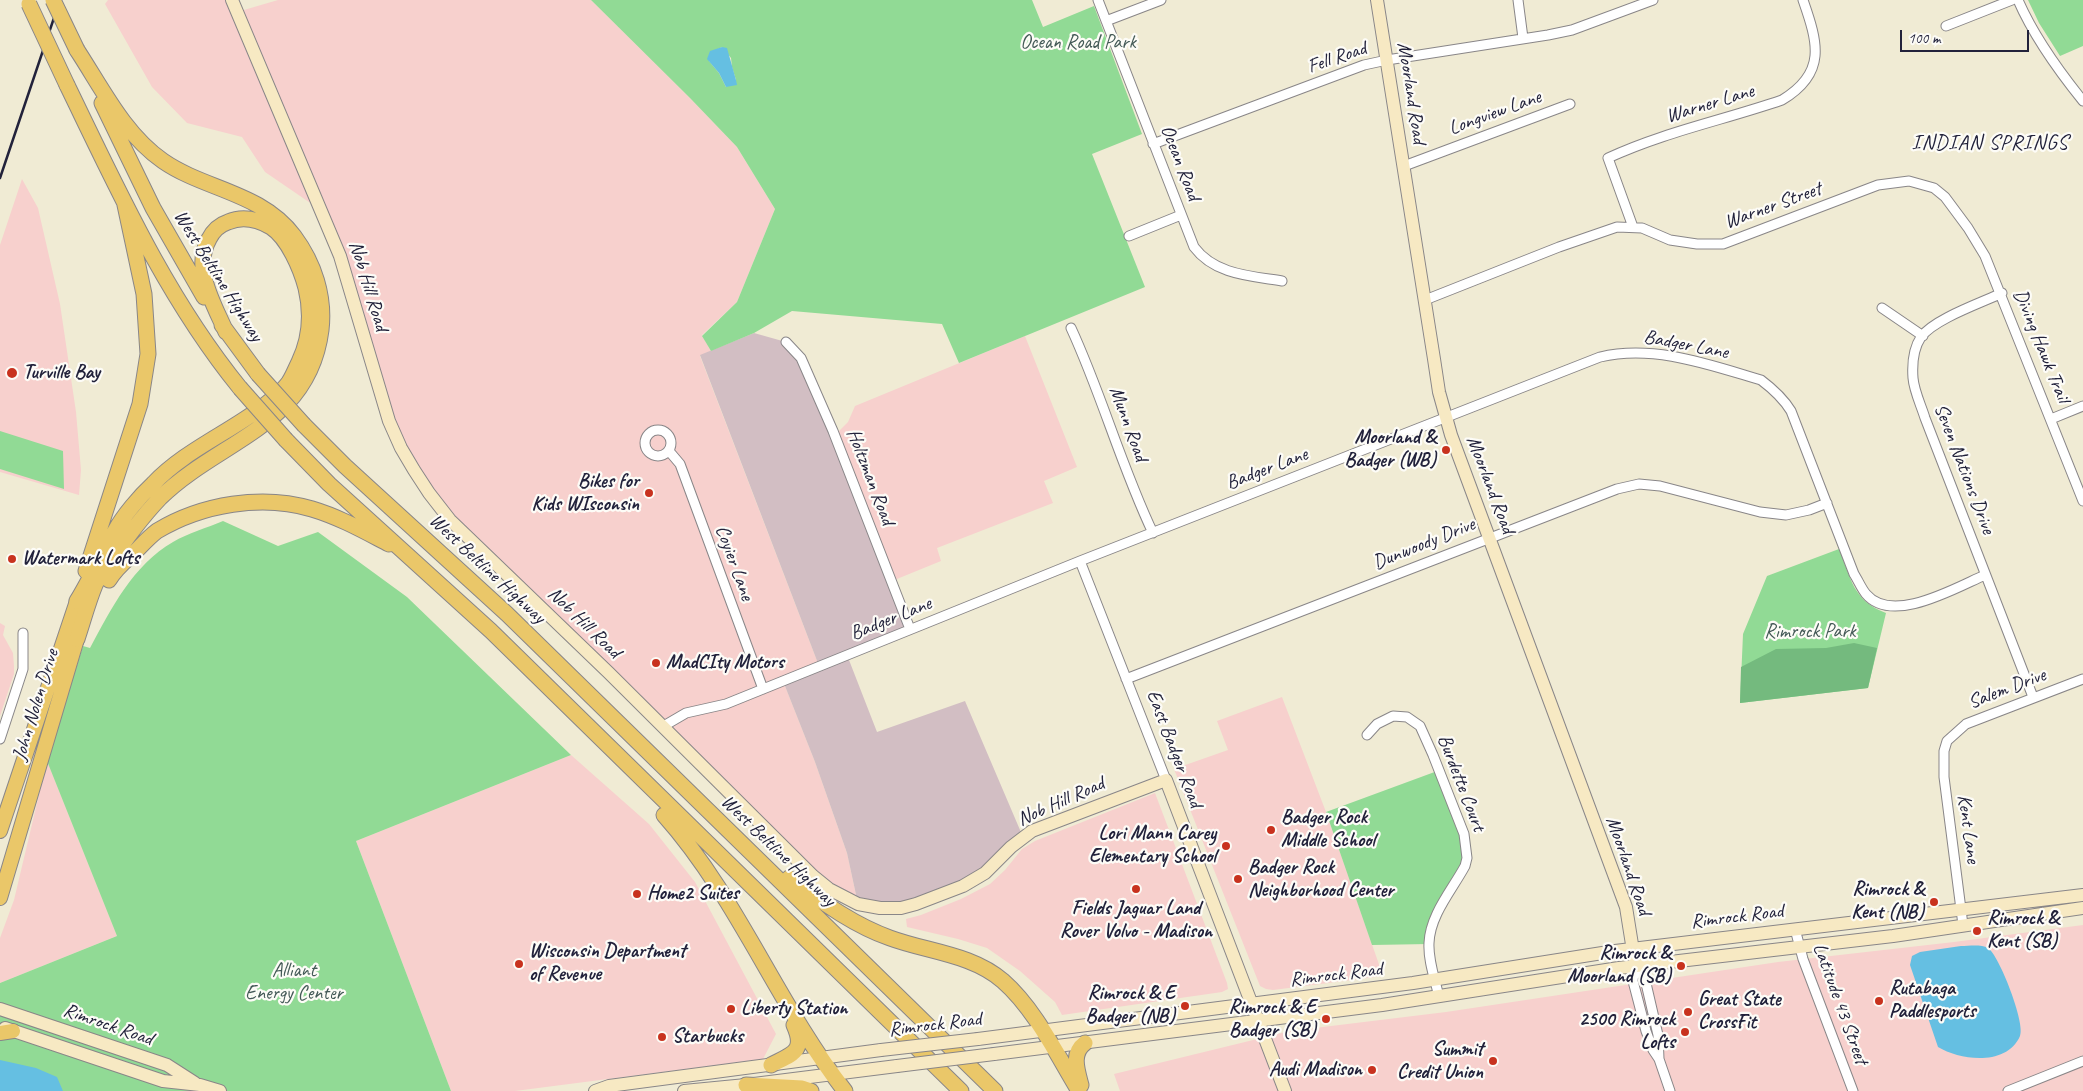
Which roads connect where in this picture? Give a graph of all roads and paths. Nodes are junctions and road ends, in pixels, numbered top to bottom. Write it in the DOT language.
graph roads {
  1 [pos="53,0"];
  2 [pos="232,0"];
  3 [pos="1098,0"];
  4 [pos="1161,0"];
  5 [pos="1378,0"];
  6 [pos="1518,0"];
  7 [pos="1653,0"];
  8 [pos="1804,0"];
  9 [pos="2012,0"];
  10 [pos="2018,0"];
  11 [pos="28,2"];
  12 [pos="1106,21"];
  13 [pos="1946,26"];
  14 [pos="1523,38"];
  15 [pos="77,50"];
  16 [pos="1387,60"];
  17 [pos="2083,101"];
  18 [pos="1570,104"];
  19 [pos="1154,144"];
  20 [pos="1404,166"];
  21 [pos="124,205"];
  22 [pos="1955,210"];
  23 [pos="1181,215"];
  24 [pos="1633,227"];
  25 [pos="1130,236"];
  26 [pos="1282,281"];
  27 [pos="2002,294"];
  28 [pos="1425,300"];
  29 [pos="1882,308"];
  30 [pos="1071,328"];
  31 [pos="226,332"];
  32 [pos="1923,336"];
  33 [pos="786,342"];
  34 [pos="2083,406"];
  35 [pos="1446,417"];
  36 [pos="2051,419"];
  37 [pos="669,451"];
  38 [pos="2083,501"];
  39 [pos="1827,502"];
  40 [pos="1153,533"];
  41 [pos="1490,537"];
  42 [pos="410,556"];
  43 [pos="1080,562"];
  44 [pos="1985,576"];
  45 [pos="77,601"];
  46 [pos="910,630"];
  47 [pos="23,633"];
  48 [pos="77,639"];
  49 [pos="1126,679"];
  50 [pos="2083,679"];
  51 [pos="763,689"];
  52 [pos="2033,697"];
  53 [pos="582,722"];
  54 [pos="662,727"];
  55 [pos="1366,735"];
  56 [pos="0,739"];
  57 [pos="1948,740"];
  58 [pos="1166,780"];
  59 [pos="0,831"];
  60 [pos="751,852"];
  61 [pos="2083,895"];
  62 [pos="0,898"];
  63 [pos="1962,908"];
  64 [pos="2083,908"];
  65 [pos="1963,925"];
  66 [pos="1795,929"];
  67 [pos="1799,946"];
  68 [pos="1633,949"];
  69 [pos="1635,966"];
  70 [pos="1435,980"];
  71 [pos="776,985"];
  72 [pos="1439,997"];
  73 [pos="1251,1005"];
  74 [pos="0,1009"];
  75 [pos="1257,1020"];
  76 [pos="4,1030"];
  77 [pos="1041,1030"];
  78 [pos="1085,1043"];
  79 [pos="1052,1047"];
  80 [pos="821,1059"];
  81 [pos="2083,1061"];
  82 [pos="770,1065"];
  83 [pos="832,1074"];
  84 [pos="746,1085"];
  85 [pos="199,1089"];
  86 [pos="609,1089"];
  87 [pos="220,1091"];
  88 [pos="595,1091"];
  89 [pos="684,1091"];
  90 [pos="811,1091"];
  91 [pos="845,1091"];
  92 [pos="961,1091"];
  93 [pos="995,1091"];
  94 [pos="1080,1091"];
  95 [pos="1285,1091"];
  96 [pos="1670,1091"];
  97 [pos="1853,1091"];
  98 [pos="2008,1091"];
  1 -- 15 [label="highway, West Beltline Highway, bridge"];
  2 -- 54 [label="main road, Nob Hill Road"];
  3 -- 12 [label="street, Ocean Road"];
  4 -- 12 [label="street"];
  5 -- 16 [label="main road, Moorland Road"];
  6 -- 14 [label="street"];
  7 -- 14 [label="street, Fell Road"];
  8 -- 24 [label="street, Warner Lane"];
  9 -- 13 [label="street"];
  10 -- 17 [label="street"];
  11 -- 21 [label="highway, bridge"];
  12 -- 19 [label="street, Ocean Road"];
  14 -- 16 [label="street, Fell Road"];
  15 -- 31 [label="highway, West Beltline Highway"];
  15 -- 48 [label="highway"];
  16 -- 19 [label="street, Fell Road"];
  16 -- 20 [label="main road, Moorland Road"];
  18 -- 20 [label="street, Longview Lane"];
  19 -- 23 [label="street, Ocean Road"];
  20 -- 28 [label="main road, Moorland Road"];
  21 -- 42 [label="highway, bridge"];
  21 -- 45 [label="highway"];
  22 -- 24 [label="street, Warner Street"];
  22 -- 27 [label="street, Diving Hawk Trail"];
  23 -- 25 [label="street"];
  23 -- 26 [label="street, Ocean Road"];
  24 -- 28 [label="street, Warner Street"];
  27 -- 32 [label="street"];
  27 -- 36 [label="street, Diving Hawk Trail"];
  28 -- 35 [label="main road, Moorland Road"];
  29 -- 32 [label="street"];
  30 -- 40 [label="street, Munn Road"];
  31 -- 45 [label="highway"];
  31 -- 60 [label="highway, West Beltline Highway, bridge"];
  32 -- 44 [label="street, Seven Nations Drive"];
  33 -- 46 [label="street, Holtzman Road"];
  34 -- 36 [label="street"];
  35 -- 39 [label="street, Badger Lane"];
  35 -- 40 [label="street, Badger Lane"];
  35 -- 41 [label="main road, Moorland Road"];
  36 -- 38 [label="street, Diving Hawk Trail"];
  37 -- 51 [label="street, Coyier Lane"];
  39 -- 41 [label="street, Dunwoody Drive"];
  39 -- 44 [label="street, Badger Lane"];
  40 -- 43 [label="street, Badger Lane"];
  41 -- 49 [label="street, Dunwoody Drive"];
  41 -- 68 [label="main road, Moorland Road"];
  42 -- 48 [label="highway"];
  42 -- 53 [label="highway"];
  43 -- 46 [label="street, Badger Lane"];
  43 -- 49 [label="street, East Badger Road"];
  44 -- 52 [label="street, Seven Nations Drive"];
  45 -- 59 [label="main road, John Nolen Drive"];
  46 -- 51 [label="street, Badger Lane"];
  47 -- 56 [label="street"];
  48 -- 62 [label="main road, John Nolen Drive"];
  49 -- 58 [label="street, East Badger Road"];
  50 -- 52 [label="street, Salem Drive"];
  51 -- 54 [label="street, Badger Lane"];
  52 -- 57 [label="street, Salem Drive"];
  53 -- 71 [label="highway"];
  53 -- 92 [label="highway"];
  54 -- 58 [label="main road, Nob Hill Road"];
  55 -- 70 [label="street, Burdette Court"];
  57 -- 63 [label="street, Kent Lane"];
  58 -- 73 [label="main road, East Badger Road"];
  60 -- 77 [label="highway"];
  60 -- 93 [label="highway, West Beltline Highway"];
  61 -- 63 [label="main road, Rimrock Road"];
  63 -- 65 [label="street, Kent Lane"];
  63 -- 66 [label="main road, Rimrock Road"];
  64 -- 65 [label="main road, Rimrock Road"];
  65 -- 67 [label="main road, Rimrock Road"];
  66 -- 67 [label="street, Latitude 43 Street"];
  66 -- 68 [label="main road, Rimrock Road"];
  67 -- 69 [label="main road, Rimrock Road"];
  67 -- 97 [label="street, Latitude 43 Street"];
  68 -- 69 [label="main road, Moorland Road"];
  68 -- 70 [label="main road, Rimrock Road"];
  69 -- 72 [label="main road, Rimrock Road"];
  69 -- 96 [label="street"];
  70 -- 72 [label="street, Burdette Court"];
  70 -- 73 [label="main road, Rimrock Road"];
  71 -- 80 [label="highway"];
  71 -- 82 [label="highway"];
  72 -- 75 [label="main road, Rimrock Road"];
  73 -- 75 [label="main road, East Badger Road"];
  73 -- 77 [label="main road, Rimrock Road"];
  74 -- 85 [label="main road, Rimrock Road"];
  75 -- 78 [label="main road, Rimrock Road"];
  75 -- 95 [label="main road, East Badger Road"];
  76 -- 85 [label="main road, Rimrock Road"];
  77 -- 79 [label="highway"];
  77 -- 80 [label="main road, Rimrock Road, bridge"];
  78 -- 79 [label="main road, Rimrock Road"];
  78 -- 94 [label="highway"];
  79 -- 83 [label="main road, Rimrock Road, bridge"];
  79 -- 94 [label="highway"];
  80 -- 82 [label="main road, Rimrock Road"];
  80 -- 83 [label="highway"];
  81 -- 98 [label="street"];
  82 -- 86 [label="main road, Rimrock Road"];
  83 -- 84 [label="main road, Rimrock Road"];
  83 -- 91 [label="highway"];
  84 -- 89 [label="main road, Rimrock Road"];
  84 -- 90 [label="highway"];
  85 -- 87 [label="main road, Rimrock Road"];
  86 -- 88 [label="main road, Rimrock Road"];
}
